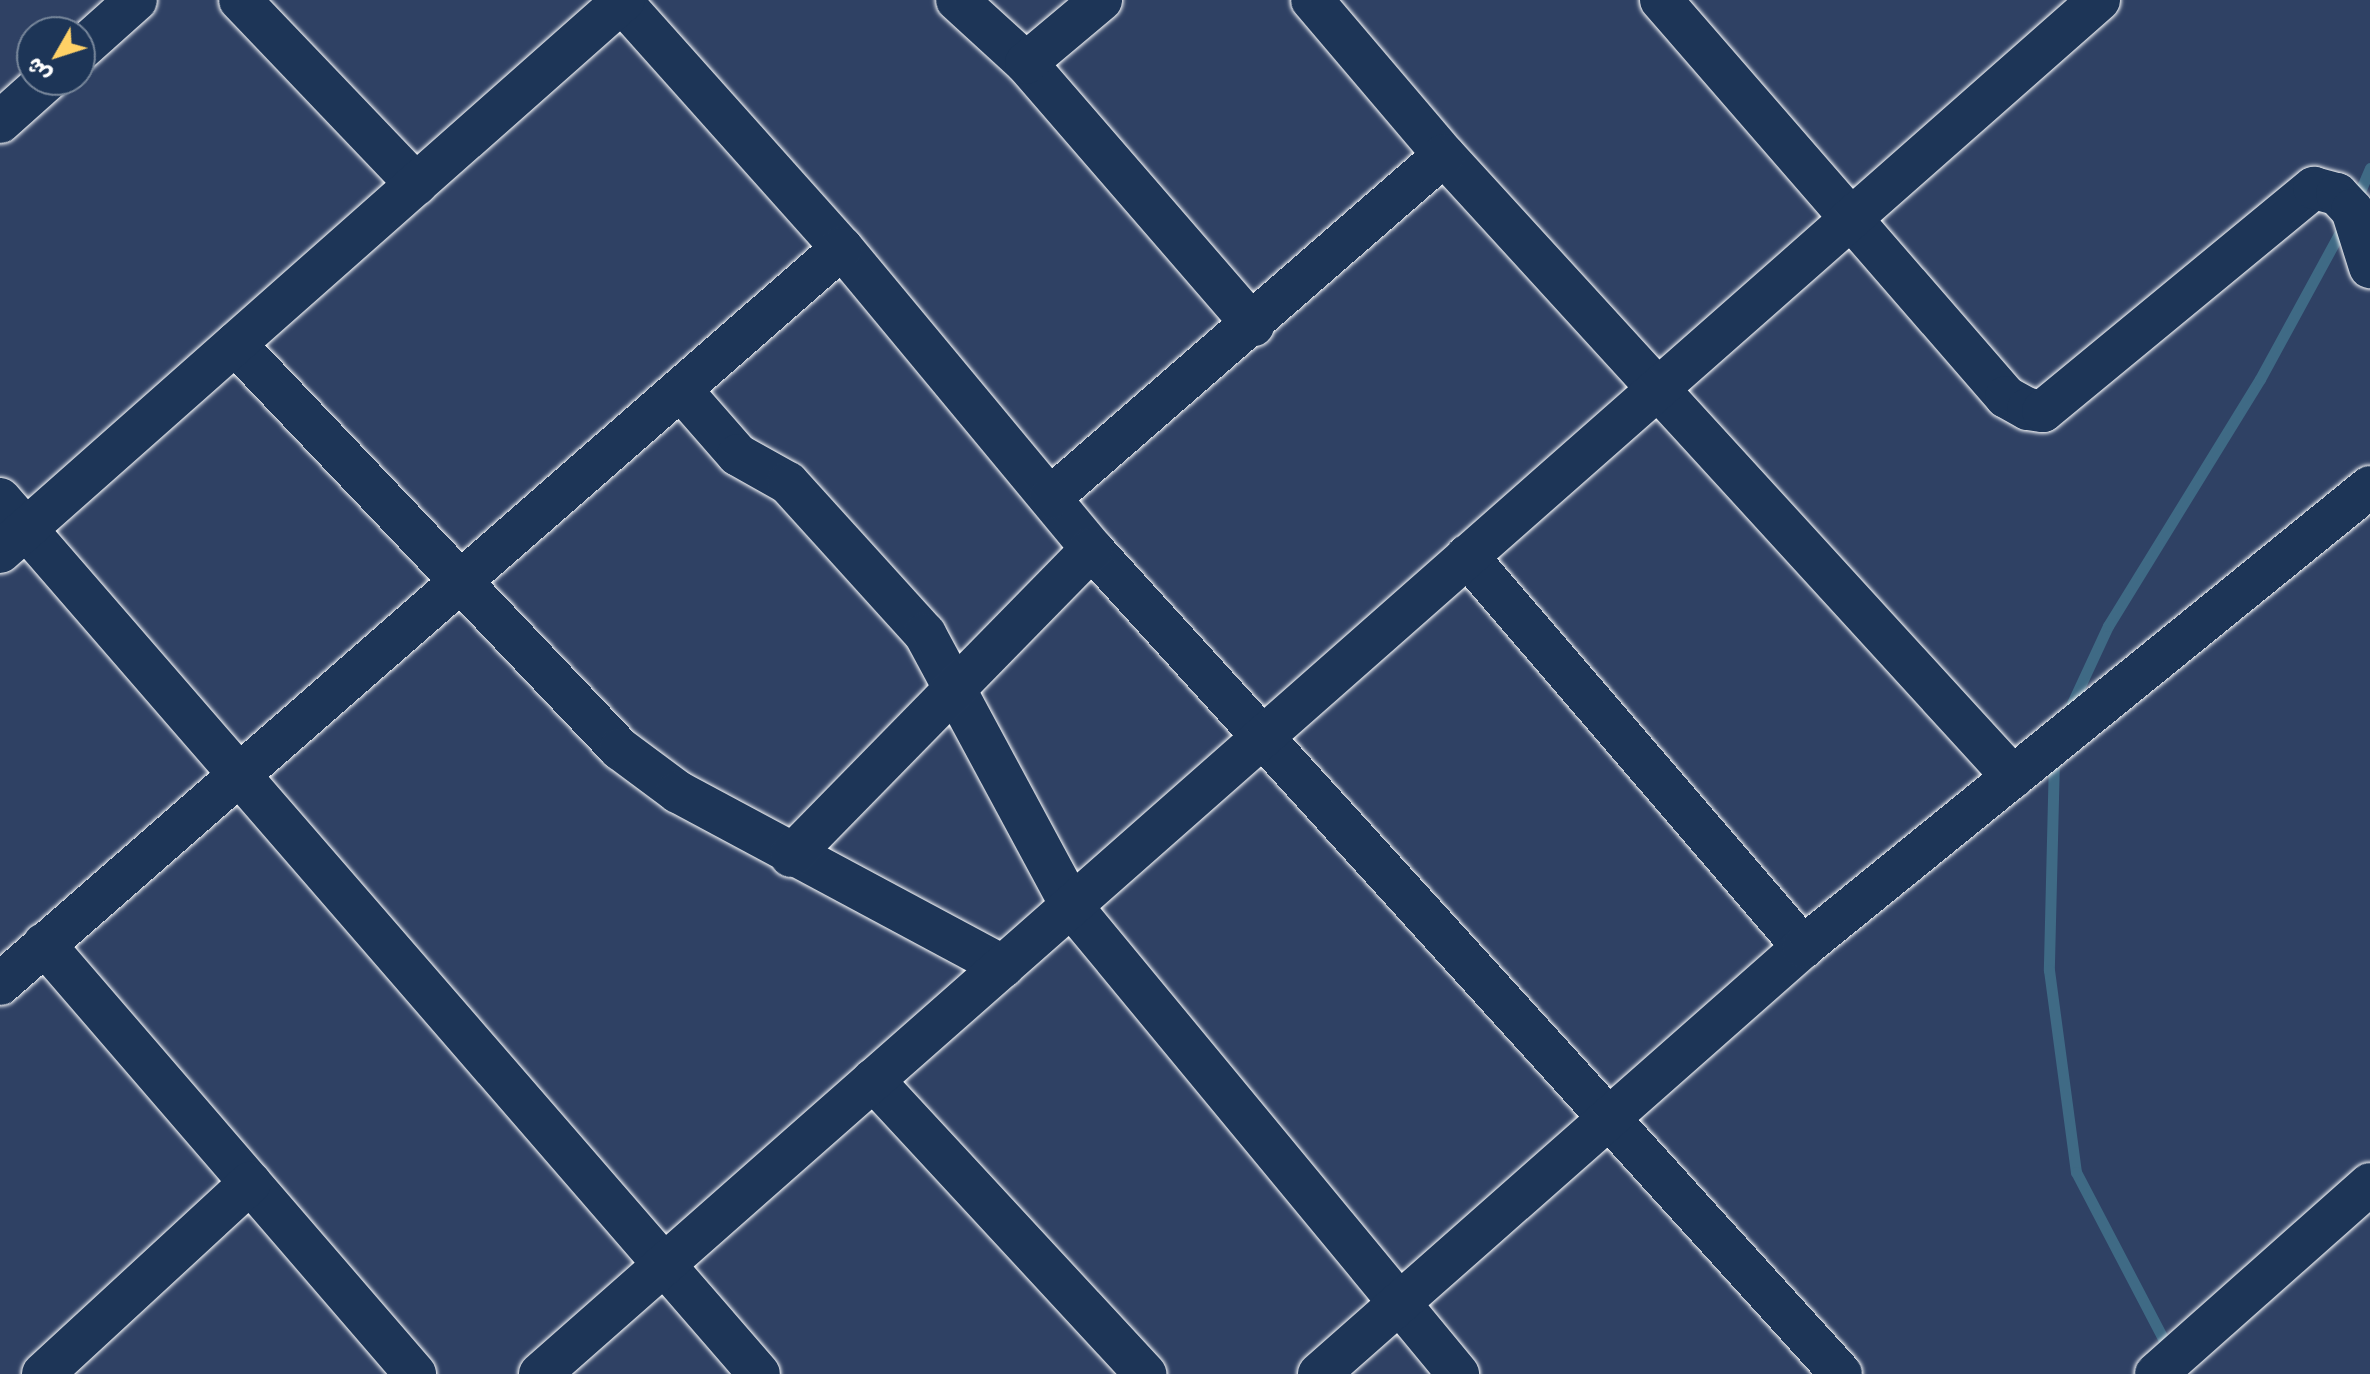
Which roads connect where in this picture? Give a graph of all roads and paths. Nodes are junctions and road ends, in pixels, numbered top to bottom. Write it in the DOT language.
graph roads {
  1 [pos="136,0"];
  2 [pos="240,0"];
  3 [pos="957,0"];
  4 [pos="1101,0"];
  5 [pos="1312,0"];
  6 [pos="1661,0"];
  7 [pos="2099,0"];
  8 [pos="622,1"];
  9 [pos="96,36"];
  10 [pos="1026,63"];
  11 [pos="22,96"];
  12 [pos="5,107"];
  13 [pos="1444,155"];
  14 [pos="416,184"];
  15 [pos="1851,216"];
  16 [pos="842,248"];
  17 [pos="2370,267"];
  18 [pos="1253,325"];
  19 [pos="235,344"];
  20 [pos="1658,387"];
  21 [pos="681,390"];
  22 [pos="2370,487"];
  23 [pos="1050,498"];
  24 [pos="9,527"];
  25 [pos="1092,549"];
  26 [pos="1467,556"];
  27 [pos="465,581"];
  28 [pos="958,686"];
  29 [pos="1264,735"];
  30 [pos="239,774"];
  31 [pos="2013,777"];
  32 [pos="791,856"];
  33 [pos="1072,907"];
  34 [pos="44,944"];
  35 [pos="1803,947"];
  36 [pos="1003,966"];
  37 [pos="0,984"];
  38 [pos="873,1080"];
  39 [pos="1610,1117"];
  40 [pos="250,1183"];
  41 [pos="2362,1208"];
  42 [pos="664,1264"];
  43 [pos="1400,1302"];
  44 [pos="43,1374"];
  45 [pos="415,1374"];
  46 [pos="540,1374"];
  47 [pos="759,1374"];
  48 [pos="1145,1374"];
  49 [pos="1319,1374"];
  50 [pos="1458,1374"];
  51 [pos="1841,1374"];
  52 [pos="2156,1374"];
  1 -- 9 [label="street"];
  2 -- 14 [label="street"];
  3 -- 10 [label="street"];
  4 -- 10 [label="street"];
  5 -- 13 [label="street"];
  6 -- 15 [label="street"];
  7 -- 15 [label="street"];
  8 -- 14 [label="street"];
  8 -- 16 [label="street"];
  10 -- 18 [label="street"];
  11 -- 12 [label="street"];
  13 -- 18 [label="street"];
  13 -- 20 [label="street"];
  14 -- 19 [label="street"];
  15 -- 17 [label="street"];
  15 -- 20 [label="street"];
  16 -- 21 [label="street"];
  16 -- 23 [label="street"];
  18 -- 23 [label="street"];
  19 -- 24 [label="street"];
  19 -- 27 [label="street"];
  20 -- 26 [label="street"];
  20 -- 31 [label="street"];
  21 -- 27 [label="street"];
  21 -- 28 [label="street"];
  22 -- 31 [label="street"];
  23 -- 25 [label="street"];
  24 -- 30 [label="street"];
  25 -- 28 [label="street"];
  25 -- 29 [label="street"];
  26 -- 29 [label="street"];
  26 -- 35 [label="street"];
  27 -- 30 [label="street"];
  27 -- 32 [label="street"];
  28 -- 32 [label="street"];
  28 -- 33 [label="street"];
  29 -- 33 [label="street"];
  29 -- 39 [label="street"];
  30 -- 34 [label="street"];
  30 -- 42 [label="street"];
  31 -- 35 [label="street"];
  32 -- 36 [label="street"];
  33 -- 36 [label="street"];
  33 -- 43 [label="street"];
  34 -- 37 [label="street"];
  34 -- 40 [label="street"];
  35 -- 39 [label="street"];
  36 -- 38 [label="street"];
  38 -- 42 [label="street"];
  38 -- 48 [label="street"];
  39 -- 43 [label="street"];
  39 -- 51 [label="street"];
  40 -- 44 [label="street"];
  40 -- 45 [label="street"];
  41 -- 52 [label="street"];
  42 -- 46 [label="street"];
  42 -- 47 [label="street"];
  43 -- 49 [label="street"];
  43 -- 50 [label="street"];
}
